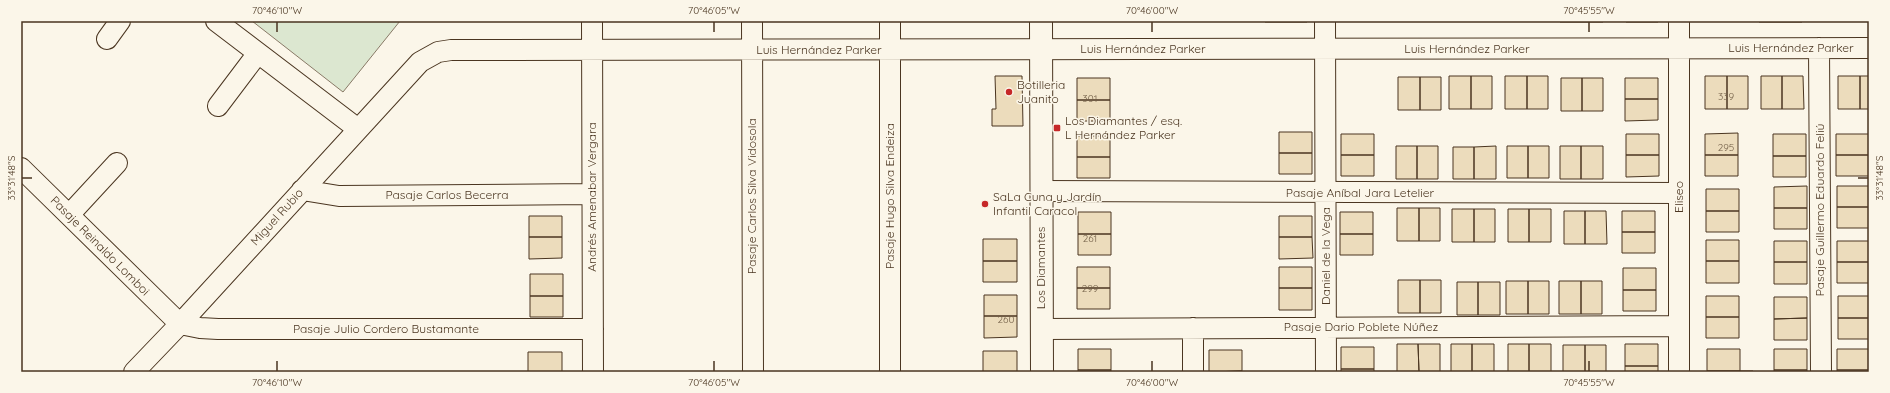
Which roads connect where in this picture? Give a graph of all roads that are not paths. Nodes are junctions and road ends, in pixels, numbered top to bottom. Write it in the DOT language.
graph roads {
  1 [pos="120,21"];
  2 [pos="216,21"];
  3 [pos="592,21"];
  4 [pos="752,21"];
  5 [pos="890,21"];
  6 [pos="1041,21"];
  7 [pos="1325,21"];
  8 [pos="1679,21"];
  9 [pos="107,39"];
  10 [pos="1820,48"];
  11 [pos="1869,48"];
  12 [pos="1325,49"];
  13 [pos="1679,49"];
  14 [pos="592,50"];
  15 [pos="752,50"];
  16 [pos="890,50"];
  17 [pos="1041,50"];
  18 [pos="258,53"];
  19 [pos="420,62"];
  20 [pos="218,106"];
  21 [pos="358,129"];
  22 [pos="117,163"];
  23 [pos="21,168"];
  24 [pos="302,190"];
  25 [pos="1041,191"];
  26 [pos="1326,193"];
  27 [pos="1679,193"];
  28 [pos="592,194"];
  29 [pos="69,215"];
  30 [pos="180,324"];
  31 [pos="1679,326"];
  32 [pos="1326,327"];
  33 [pos="1193,328"];
  34 [pos="593,329"];
  35 [pos="1042,329"];
  36 [pos="134,372"];
  37 [pos="593,372"];
  38 [pos="752,372"];
  39 [pos="890,372"];
  40 [pos="1042,372"];
  41 [pos="1193,372"];
  42 [pos="1326,372"];
  43 [pos="1680,372"];
  44 [pos="1821,372"];
  1 -- 9 [label="street"];
  2 -- 18 [label="street"];
  3 -- 14 [label="street, Andrés Amenabar Vergara"];
  4 -- 15 [label="street, Pasaje Carlos Silva Vidosola"];
  5 -- 16 [label="street, Pasaje Hugo Silva Endeiza"];
  6 -- 17 [label="street, Los Diamantes"];
  7 -- 12 [label="street, Daniel de la Vega"];
  8 -- 13 [label="street, Eliseo"];
  10 -- 11 [label="street, Luis Hernández Parker"];
  10 -- 13 [label="street, Luis Hernández Parker"];
  10 -- 44 [label="street, Pasaje Guillermo Eduardo Feliú"];
  12 -- 13 [label="street, Luis Hernández Parker"];
  12 -- 17 [label="street, Luis Hernández Parker"];
  12 -- 26 [label="street, Daniel de la Vega"];
  13 -- 27 [label="street, Eliseo"];
  14 -- 15 [label="street, Luis Hernández Parker"];
  14 -- 19 [label="street, Luis Hernández Parker"];
  14 -- 28 [label="street, Andrés Amenabar Vergara"];
  15 -- 16 [label="street, Luis Hernández Parker"];
  15 -- 38 [label="street, Pasaje Carlos Silva Vidosola"];
  16 -- 17 [label="street, Luis Hernández Parker"];
  16 -- 39 [label="street, Pasaje Hugo Silva Endeiza"];
  17 -- 25 [label="street, Los Diamantes"];
  18 -- 20 [label="street"];
  18 -- 21 [label="street"];
  19 -- 21 [label="street, Miguel Rubio"];
  21 -- 24 [label="street, Miguel Rubio"];
  22 -- 29 [label="street"];
  23 -- 29 [label="street, Pasaje Reinaldo Lomboi"];
  24 -- 28 [label="street, Pasaje Carlos Becerra"];
  24 -- 30 [label="street, Miguel Rubio"];
  25 -- 26 [label="street, Pasaje Aníbal Jara Letelier"];
  25 -- 35 [label="street, Los Diamantes"];
  26 -- 27 [label="street, Pasaje Aníbal Jara Letelier"];
  26 -- 32 [label="street, Daniel de la Vega"];
  27 -- 31 [label="street, Eliseo"];
  28 -- 34 [label="street, Andrés Amenabar Vergara"];
  29 -- 30 [label="street, Pasaje Reinaldo Lomboi"];
  30 -- 34 [label="street, Pasaje Julio Cordero Bustamante"];
  30 -- 36 [label="street, Miguel Rubio"];
  31 -- 32 [label="street, Pasaje Dario Poblete Núñez"];
  31 -- 43 [label="street, Eliseo"];
  32 -- 33 [label="street, Pasaje Dario Poblete Núñez"];
  32 -- 42 [label="street, Daniel de la Vega"];
  33 -- 35 [label="street, Pasaje Dario Poblete Núñez"];
  33 -- 41 [label="street"];
  34 -- 37 [label="street, Andrés Amenabar Vergara"];
  35 -- 40 [label="street, Los Diamantes"];
}
